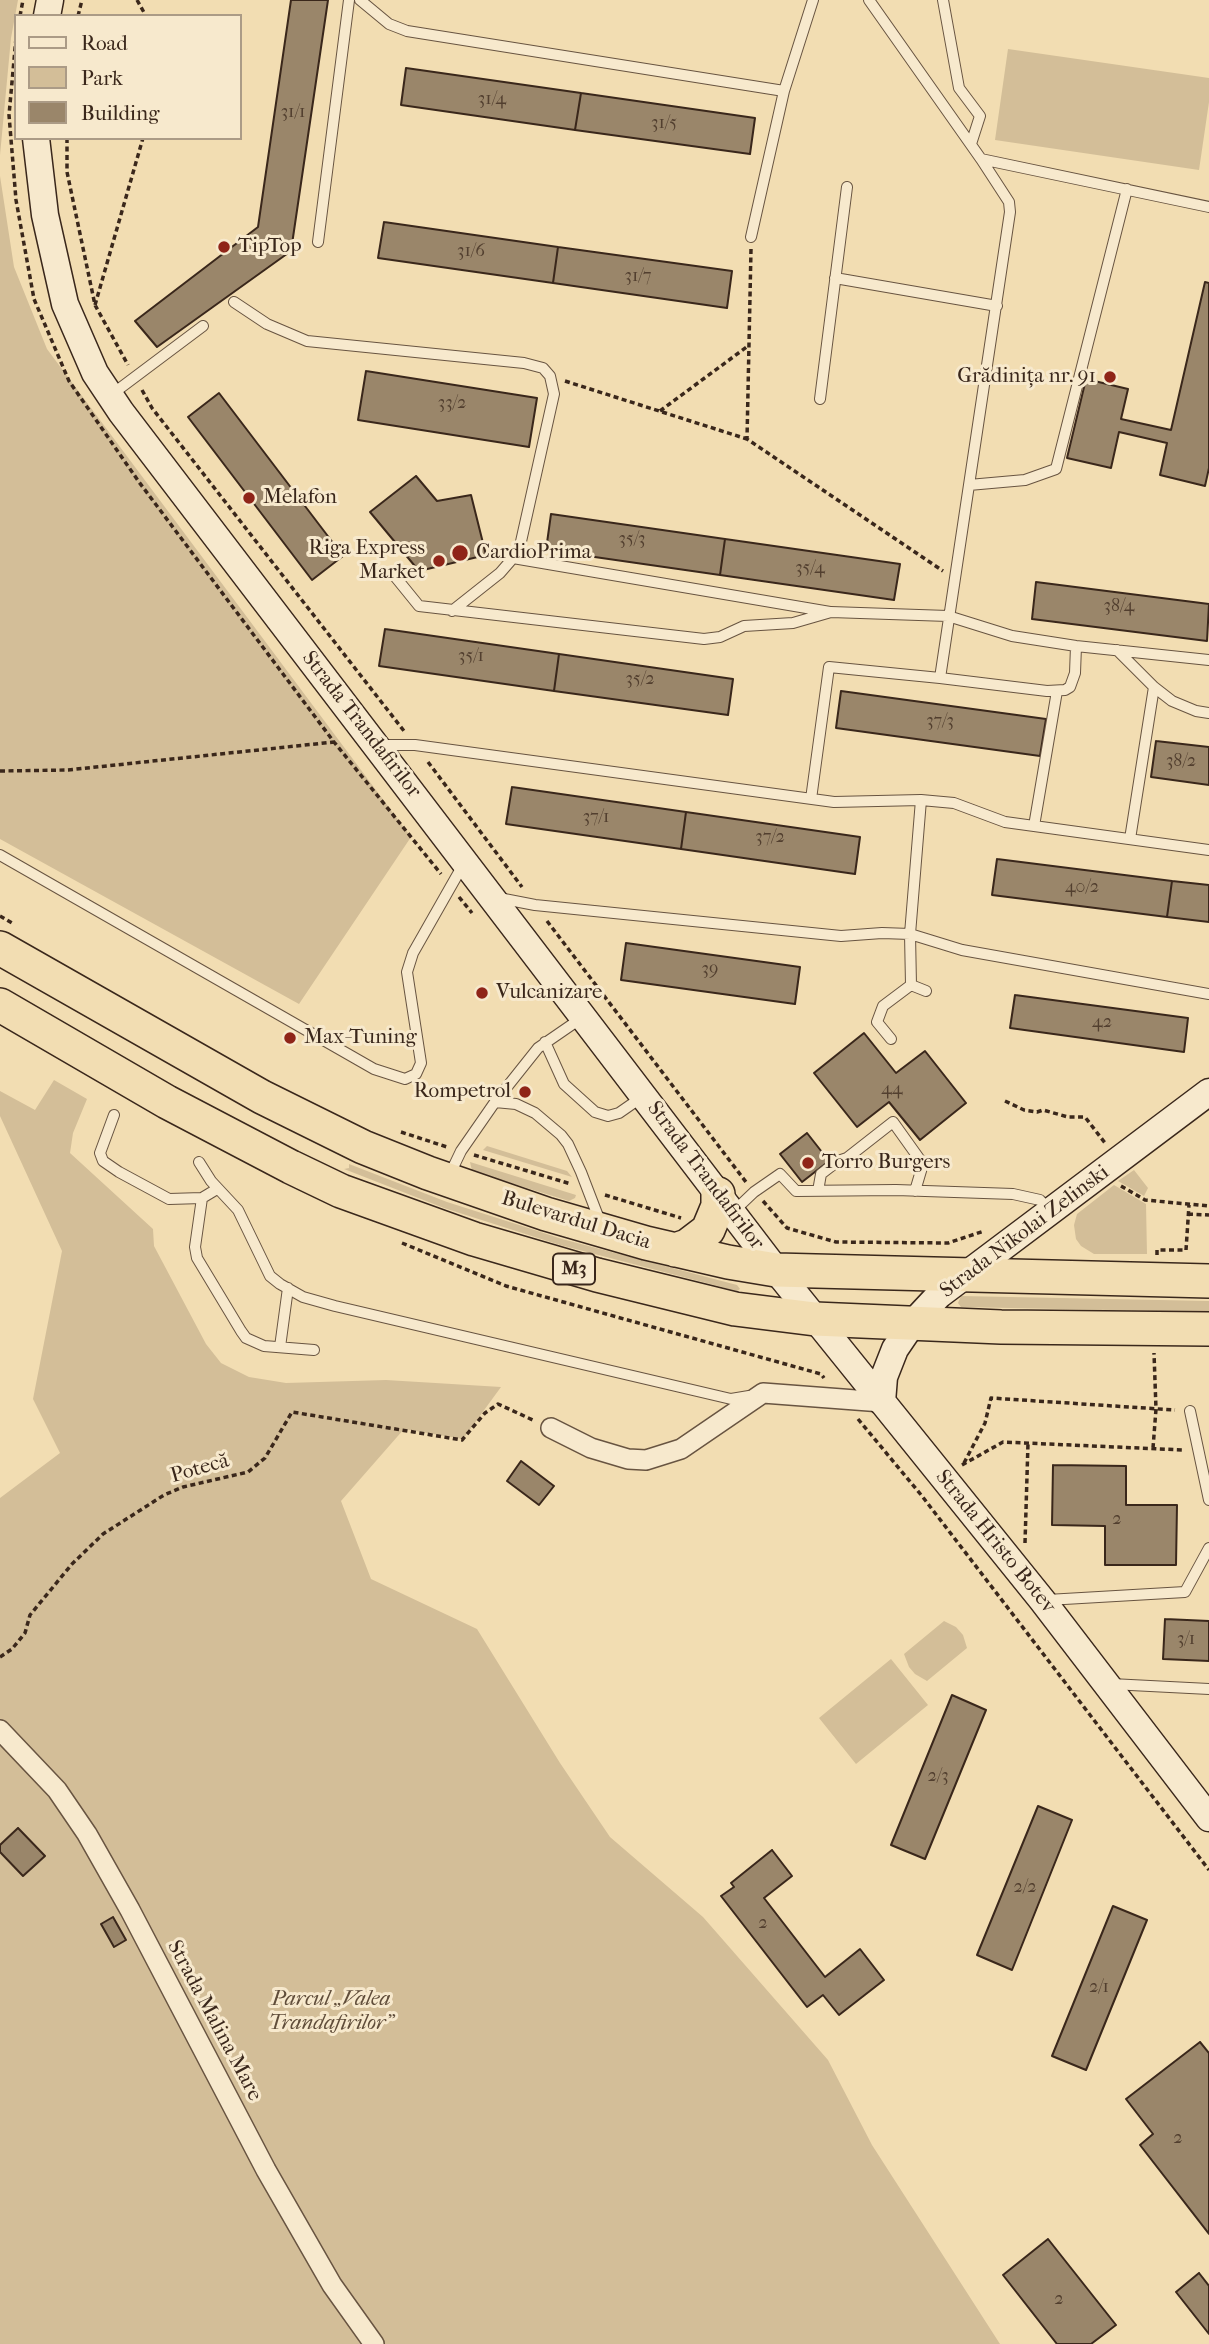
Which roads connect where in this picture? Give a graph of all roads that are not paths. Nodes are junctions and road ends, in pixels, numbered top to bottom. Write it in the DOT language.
graph roads {
  1 [pos="349,0"];
  2 [pos="360,0"];
  3 [pos="813,0"];
  4 [pos="869,0"];
  5 [pos="943,0"];
  6 [pos="784,91"];
  7 [pos="36,140"];
  8 [pos="971,144"];
  9 [pos="981,159"];
  10 [pos="847,187"];
  11 [pos="1127,189"];
  12 [pos="1209,207"];
  13 [pos="751,237"];
  14 [pos="318,242"];
  15 [pos="835,278"];
  16 [pos="234,302"];
  17 [pos="997,306"];
  18 [pos="203,326"];
  19 [pos="110,396"];
  20 [pos="820,399"];
  21 [pos="969,485"];
  22 [pos="513,558"];
  23 [pos="393,574"];
  24 [pos="452,611"];
  25 [pos="831,612"];
  26 [pos="948,616"];
  27 [pos="1076,646"];
  28 [pos="1116,650"];
  29 [pos="1209,660"];
  30 [pos="940,678"];
  31 [pos="1154,687"];
  32 [pos="1057,691"];
  33 [pos="1209,713"];
  34 [pos="376,745"];
  35 [pos="811,799"];
  36 [pos="921,800"];
  37 [pos="1034,825"];
  38 [pos="1130,839"];
  39 [pos="1209,850"];
  40 [pos="0,855"];
  41 [pos="465,861"];
  42 [pos="492,897"];
  43 [pos="910,934"];
  44 [pos="0,948"];
  45 [pos="911,985"];
  46 [pos="926,991"];
  47 [pos="1209,993"];
  48 [pos="0,1005"];
  49 [pos="583,1017"];
  50 [pos="891,1039"];
  51 [pos="545,1042"];
  52 [pos="1209,1092"];
  53 [pos="644,1096"];
  54 [pos="495,1102"];
  55 [pos="114,1115"];
  56 [pos="200,1162"];
  57 [pos="454,1165"];
  58 [pos="217,1189"];
  59 [pos="818,1191"];
  60 [pos="915,1191"];
  61 [pos="202,1198"];
  62 [pos="725,1203"];
  63 [pos="1051,1212"];
  64 [pos="604,1231"];
  65 [pos="675,1250"];
  66 [pos="776,1270"];
  67 [pos="964,1274"];
  68 [pos="1209,1281"];
  69 [pos="288,1288"];
  70 [pos="815,1319"];
  71 [pos="912,1324"];
  72 [pos="1209,1329"];
  73 [pos="280,1348"];
  74 [pos="314,1350"];
  75 [pos="763,1393"];
  76 [pos="882,1402"];
  77 [pos="1191,1411"];
  78 [pos="551,1428"];
  79 [pos="1209,1500"];
  80 [pos="1209,1548"];
  81 [pos="1042,1600"];
  82 [pos="1107,1684"];
  83 [pos="1209,1689"];
  84 [pos="0,1730"];
  85 [pos="1209,1818"];
  86 [pos="374,2344"];
  1 -- 14 [label="lane"];
  2 -- 6 [label="lane"];
  3 -- 6 [label="lane"];
  4 -- 8 [label="lane"];
  5 -- 8 [label="lane"];
  6 -- 13 [label="lane"];
  7 -- 19 [label="main road, Strada Trandafirilor"];
  8 -- 9 [label="lane"];
  9 -- 11 [label="lane"];
  9 -- 17 [label="lane"];
  10 -- 15 [label="lane"];
  11 -- 12 [label="lane"];
  11 -- 21 [label="lane"];
  15 -- 17 [label="lane"];
  15 -- 20 [label="lane"];
  16 -- 22 [label="lane"];
  17 -- 21 [label="lane"];
  18 -- 19 [label="lane"];
  19 -- 34 [label="main road, Strada Trandafirilor"];
  21 -- 26 [label="lane"];
  22 -- 24 [label="lane"];
  22 -- 25 [label="lane"];
  23 -- 24 [label="lane"];
  24 -- 25 [label="lane"];
  25 -- 26 [label="lane"];
  26 -- 27 [label="lane"];
  26 -- 30 [label="lane"];
  27 -- 28 [label="lane"];
  27 -- 32 [label="lane"];
  28 -- 29 [label="lane"];
  28 -- 31 [label="lane"];
  30 -- 32 [label="lane"];
  30 -- 35 [label="lane"];
  31 -- 33 [label="lane"];
  31 -- 38 [label="lane"];
  32 -- 37 [label="lane"];
  34 -- 35 [label="lane"];
  34 -- 41 [label="main road, Strada Trandafirilor"];
  35 -- 36 [label="lane"];
  36 -- 37 [label="lane"];
  36 -- 43 [label="lane"];
  37 -- 38 [label="lane"];
  38 -- 39 [label="lane"];
  40 -- 41 [label="lane"];
  41 -- 42 [label="main road, Strada Trandafirilor"];
  42 -- 43 [label="lane"];
  42 -- 49 [label="main road, Strada Trandafirilor"];
  43 -- 45 [label="lane"];
  43 -- 47 [label="lane"];
  44 -- 57 [label="highway, Bulevardul Dacia / M3"];
  45 -- 46 [label="lane"];
  45 -- 50 [label="lane"];
  48 -- 70 [label="highway, Bulevardul Dacia / M3"];
  49 -- 51 [label="lane"];
  49 -- 53 [label="main road, Strada Trandafirilor"];
  51 -- 53 [label="lane"];
  51 -- 54 [label="lane"];
  52 -- 63 [label="main road, Strada Nikolai Zelinski"];
  53 -- 62 [label="main road, Strada Trandafirilor"];
  54 -- 57 [label="lane"];
  54 -- 64 [label="lane"];
  55 -- 61 [label="lane"];
  56 -- 58 [label="lane"];
  57 -- 64 [label="highway, Bulevardul Dacia / M3"];
  58 -- 61 [label="lane"];
  58 -- 69 [label="lane"];
  59 -- 60 [label="lane"];
  59 -- 60 [label="lane"];
  59 -- 62 [label="lane"];
  60 -- 63 [label="lane"];
  61 -- 73 [label="lane"];
  62 -- 65 [label="highway"];
  62 -- 66 [label="main road, Strada Trandafirilor"];
  63 -- 67 [label="main road, Strada Nikolai Zelinski"];
  64 -- 65 [label="highway, Bulevardul Dacia / M3"];
  65 -- 66 [label="highway, Bulevardul Dacia / M3"];
  66 -- 67 [label="highway, Bulevardul Dacia / M3"];
  66 -- 70 [label="main road, Strada Hristo Botev"];
  67 -- 68 [label="highway, Bulevardul Dacia / M3"];
  67 -- 71 [label="main road, Strada Nikolai Zelinski"];
  69 -- 73 [label="lane"];
  69 -- 75 [label="lane"];
  70 -- 71 [label="highway, Bulevardul Dacia / M3"];
  70 -- 76 [label="main road, Strada Hristo Botev"];
  71 -- 72 [label="highway, Bulevardul Dacia / M3"];
  71 -- 76 [label="main road, Strada Nikolai Zelinski"];
  73 -- 74 [label="lane"];
  75 -- 76 [label="street"];
  75 -- 78 [label="street"];
  76 -- 81 [label="main road, Strada Hristo Botev"];
  77 -- 79 [label="lane"];
  80 -- 81 [label="lane"];
  81 -- 82 [label="main road, Strada Hristo Botev"];
  82 -- 83 [label="lane"];
  82 -- 85 [label="main road, Strada Hristo Botev"];
  84 -- 86 [label="street, Strada Malina Mare"];
}
